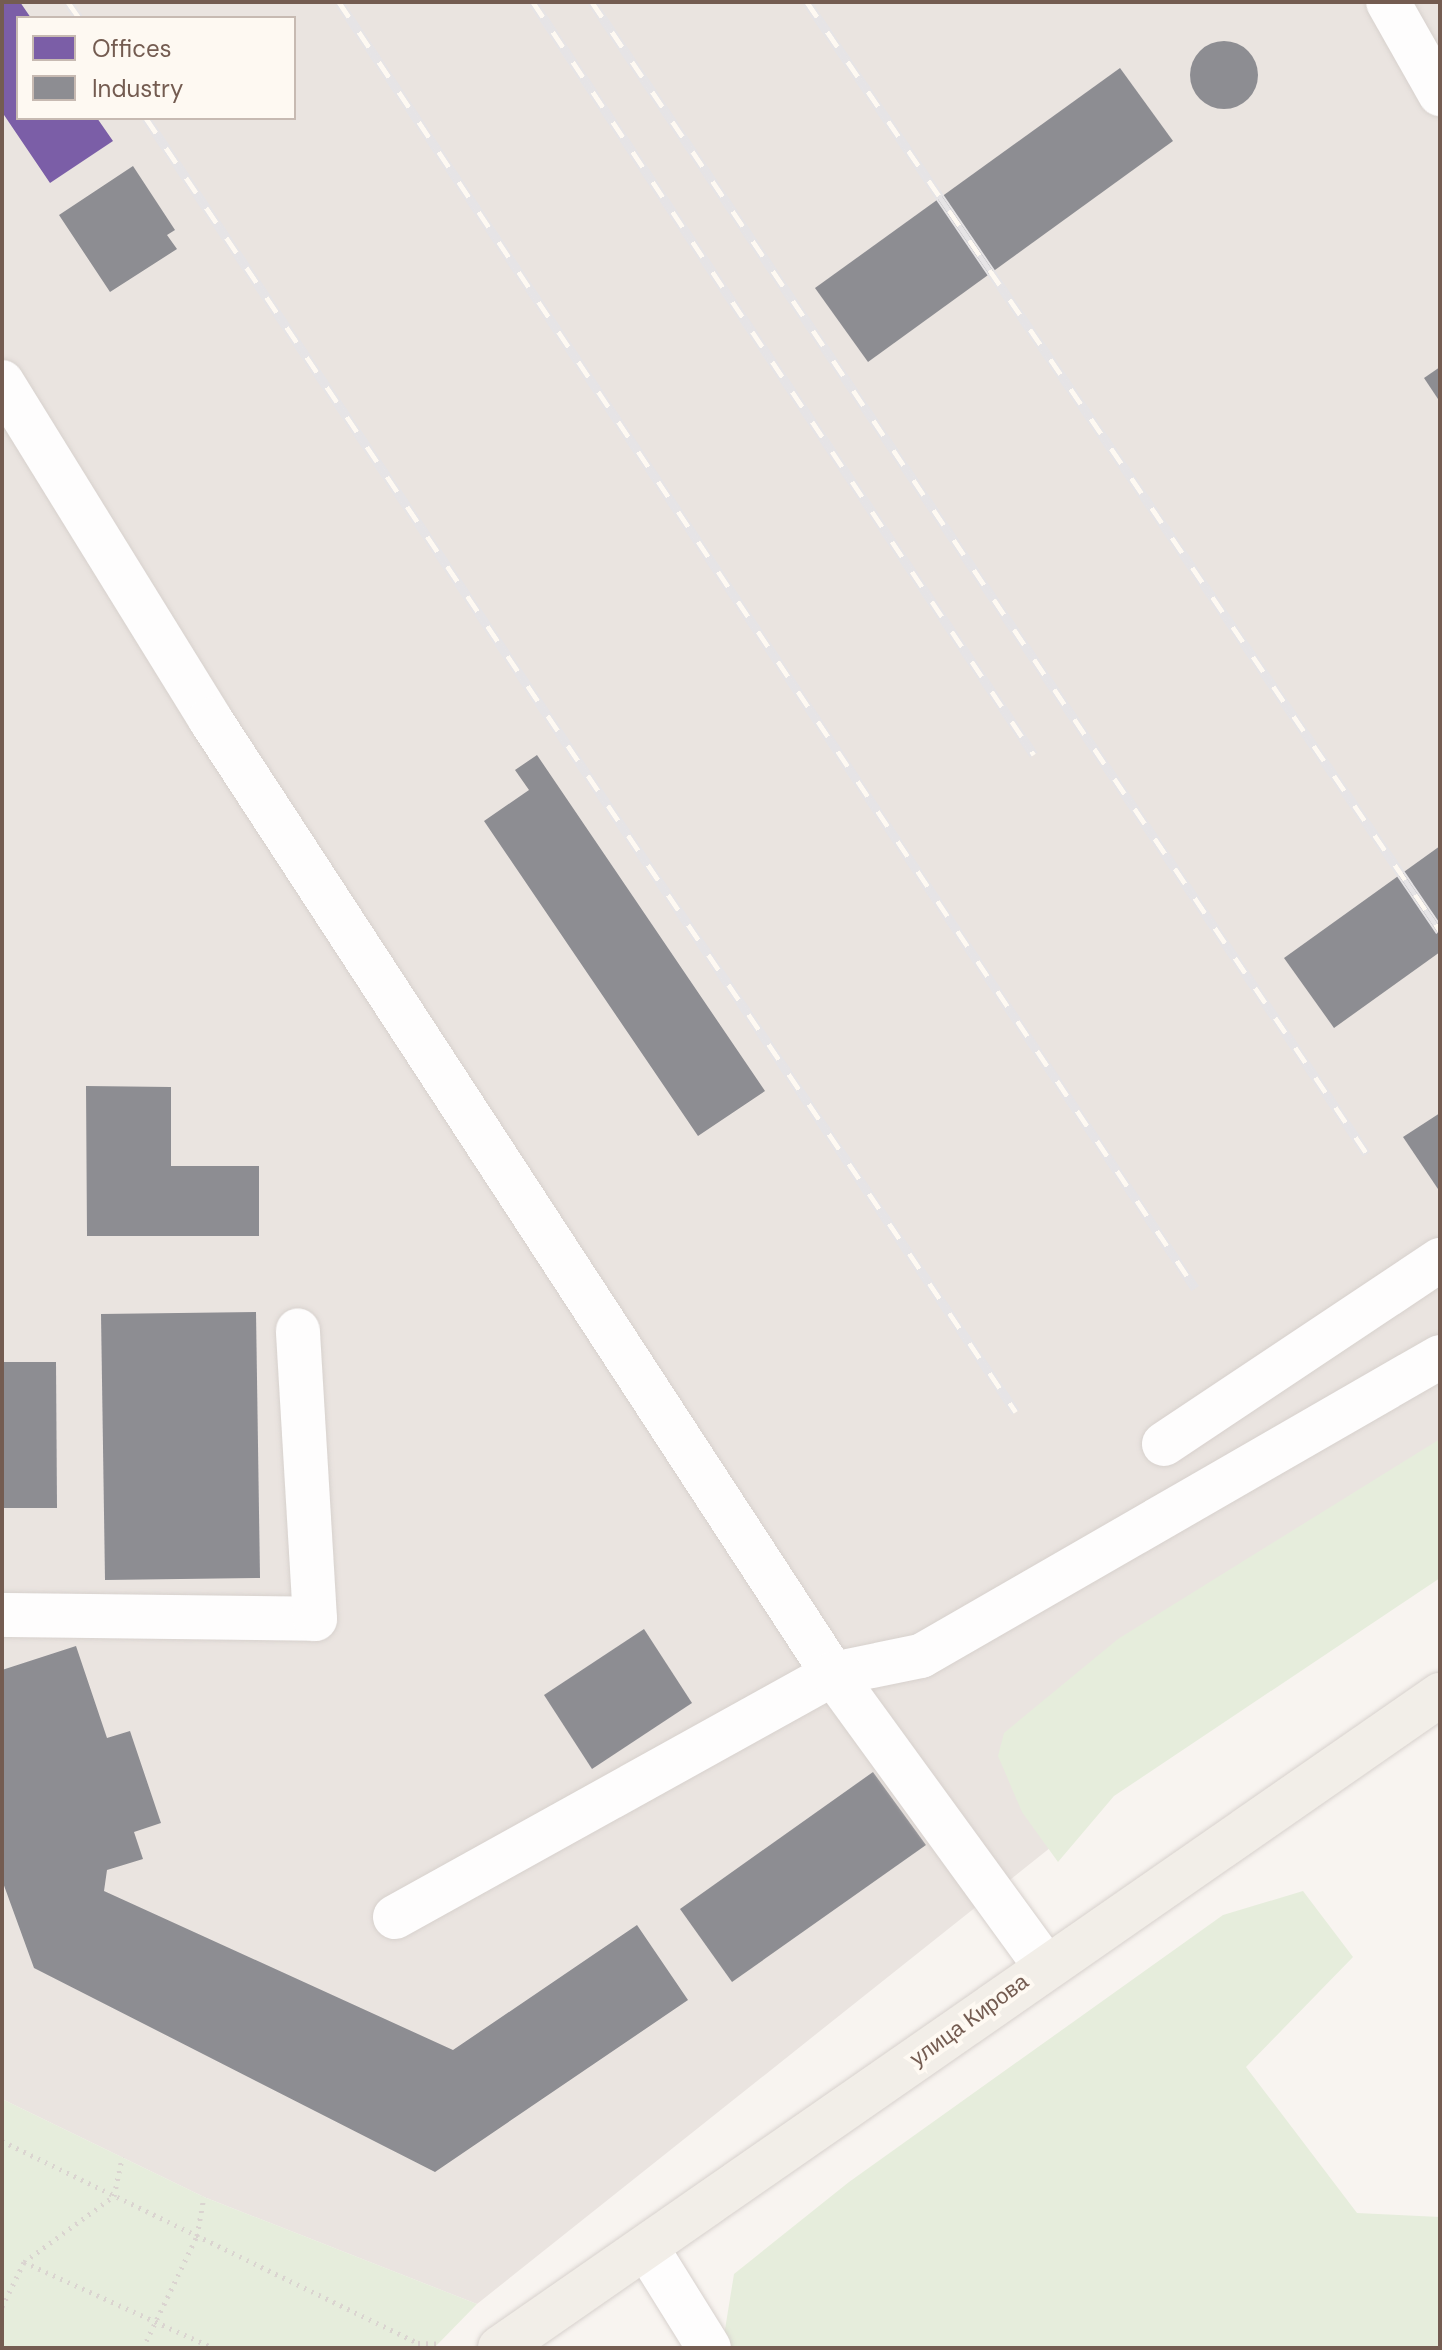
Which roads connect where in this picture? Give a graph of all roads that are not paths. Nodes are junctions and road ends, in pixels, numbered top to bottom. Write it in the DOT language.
graph roads {
  1 [pos="1388,2"];
  2 [pos="1440,94"];
  3 [pos="2,382"];
  4 [pos="1440,1260"];
  5 [pos="298,1331"];
  6 [pos="1440,1357"];
  7 [pos="1164,1444"];
  8 [pos="2,1615"];
  9 [pos="833,1674"];
  10 [pos="1440,1695"];
  11 [pos="395,1917"];
  12 [pos="1045,1966"];
  13 [pos="648,2250"];
  14 [pos="500,2348"];
  15 [pos="709,2348"];
  1 -- 2 [label="lane"];
  3 -- 9 [label="lane"];
  4 -- 7 [label="lane"];
  5 -- 8 [label="lane"];
  6 -- 9 [label="lane"];
  9 -- 11 [label="lane"];
  9 -- 12 [label="lane"];
  10 -- 12 [label="main road, улица Кирова"];
  12 -- 13 [label="main road, улица Кирова"];
  13 -- 14 [label="main road, улица Кирова"];
  13 -- 15 [label="lane"];
}
